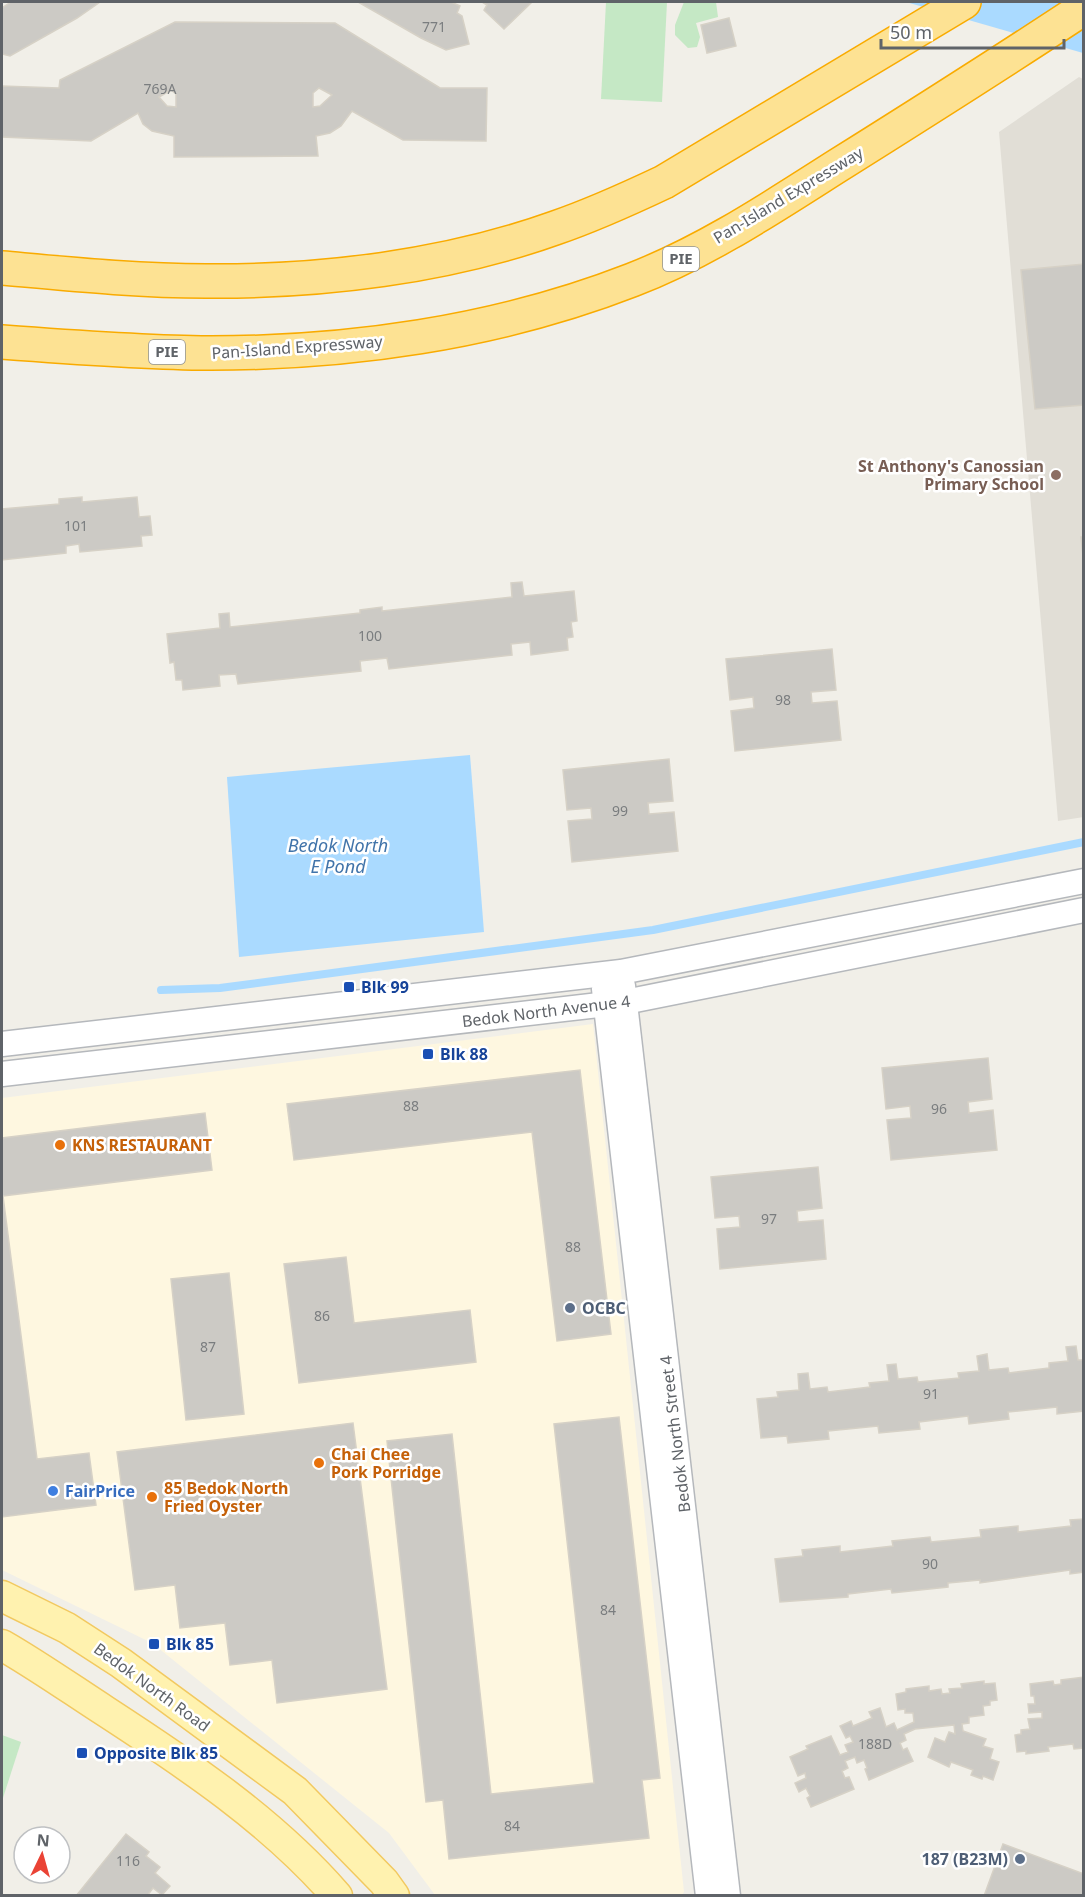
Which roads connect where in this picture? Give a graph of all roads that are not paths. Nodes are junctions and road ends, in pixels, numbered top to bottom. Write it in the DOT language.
graph roads {
  1 [pos="964,2"];
  2 [pos="1083,8"];
  3 [pos="2,268"];
  4 [pos="2,342"];
  5 [pos="1083,881"];
  6 [pos="1083,910"];
  7 [pos="612,973"];
  8 [pos="615,1003"];
  9 [pos="2,1044"];
  10 [pos="2,1074"];
  11 [pos="2,1596"];
  12 [pos="2,1645"];
  13 [pos="337,1896"];
  14 [pos="394,1896"];
  15 [pos="708,1896"];
  16 [pos="728,1896"];
  1 -- 3 [label="highway"];
  2 -- 4 [label="highway, Pan-Island Expressway / PIE"];
  5 -- 7 [label="street, Bedok North Avenue 4"];
  6 -- 8 [label="street, Bedok North Avenue 4"];
  7 -- 8 [label="street, Bedok North Street 4"];
  7 -- 9 [label="street, Bedok North Avenue 4"];
  8 -- 10 [label="street, Bedok North Avenue 4"];
  8 -- 15 [label="street, Bedok North Street 4"];
  8 -- 16 [label="street, Bedok North Street 4"];
  11 -- 14 [label="main road, Bedok North Road"];
  12 -- 13 [label="main road"];
}
